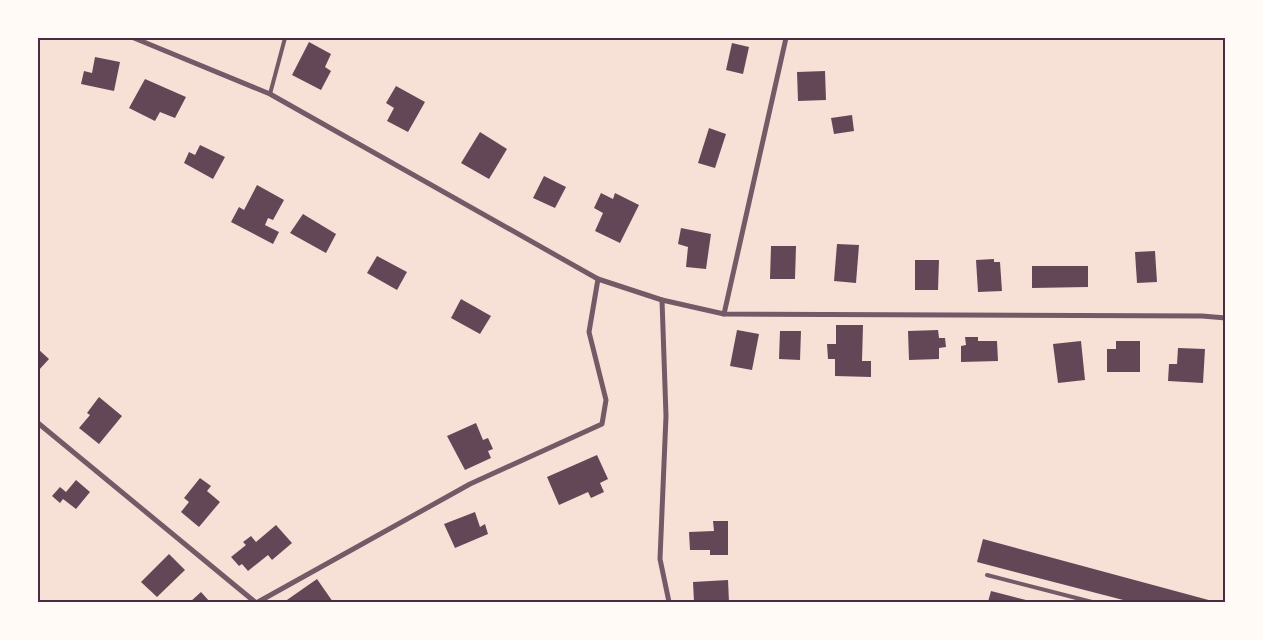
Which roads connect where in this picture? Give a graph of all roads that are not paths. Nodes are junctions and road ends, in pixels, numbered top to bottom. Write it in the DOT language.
graph roads {
  1 [pos="134,38"];
  2 [pos="285,38"];
  3 [pos="786,38"];
  4 [pos="270,94"];
  5 [pos="598,279"];
  6 [pos="662,300"];
  7 [pos="724,314"];
  8 [pos="1226,318"];
  9 [pos="38,423"];
  10 [pos="986,576"];
  11 [pos="256,602"];
  12 [pos="669,602"];
  13 [pos="1092,602"];
  1 -- 4 [label="street"];
  2 -- 4 [label="lane"];
  3 -- 7 [label="street"];
  4 -- 5 [label="street"];
  5 -- 6 [label="street"];
  5 -- 11 [label="street"];
  6 -- 7 [label="street"];
  6 -- 12 [label="street"];
  7 -- 8 [label="street"];
  9 -- 11 [label="street"];
  10 -- 13 [label="lane"];
}
